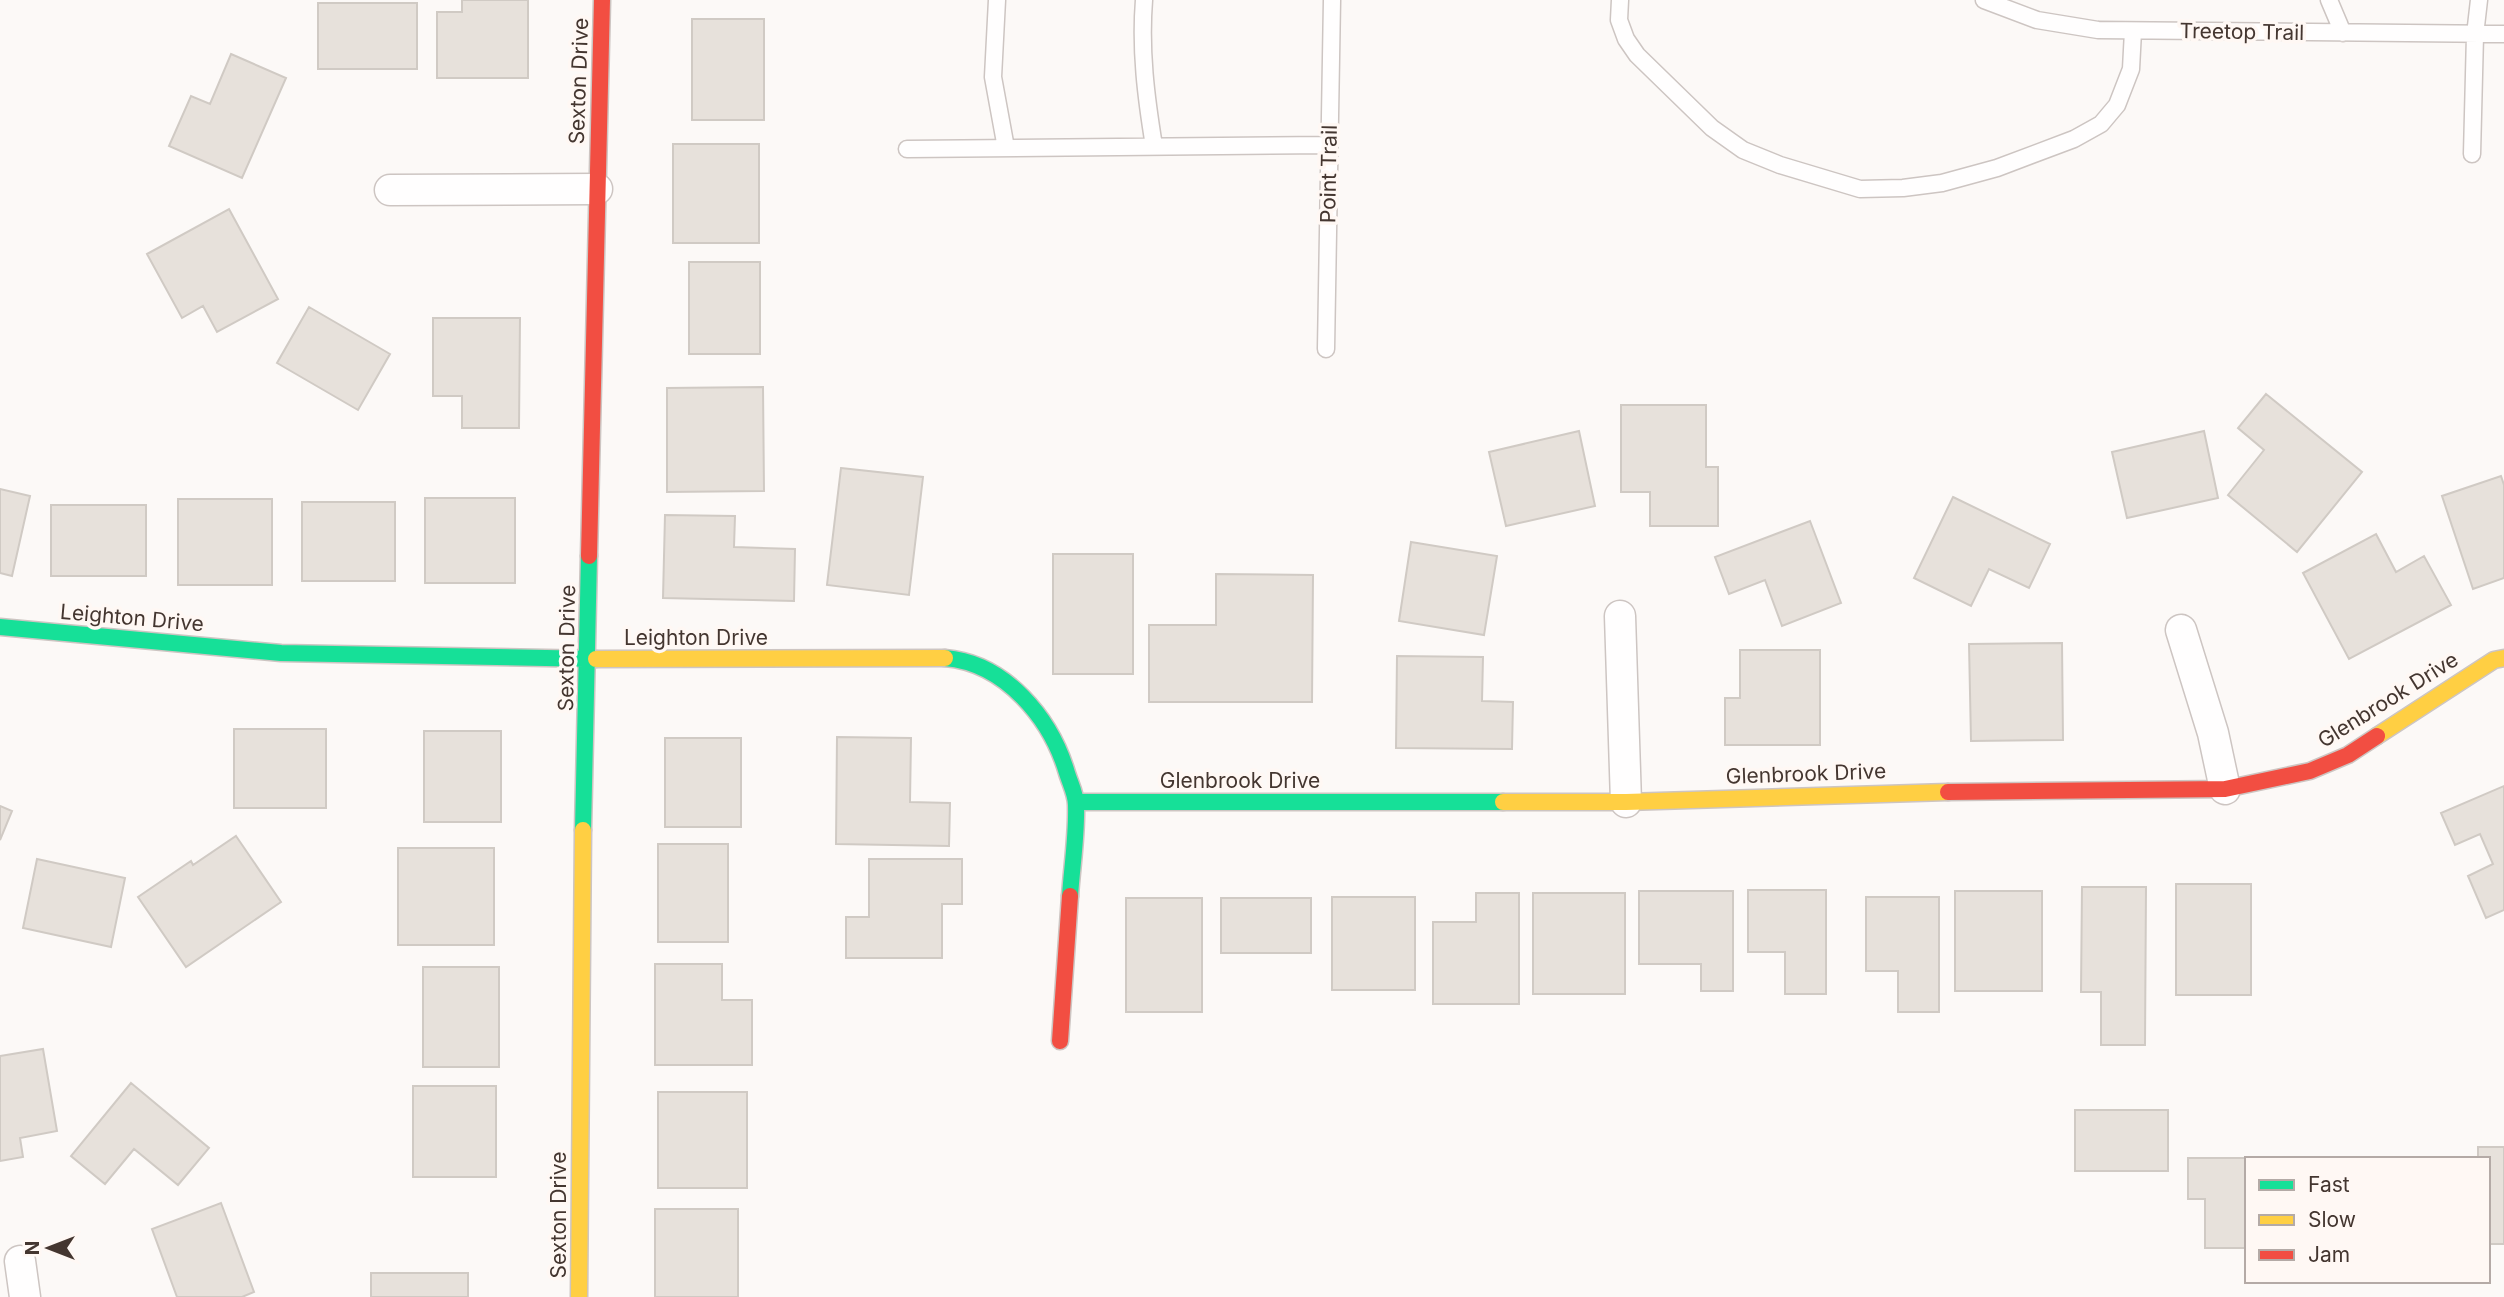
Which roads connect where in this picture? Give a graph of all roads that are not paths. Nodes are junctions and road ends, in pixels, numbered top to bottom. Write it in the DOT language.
graph roads {
  1 [pos="602,0"];
  2 [pos="997,0"];
  3 [pos="1144,0"];
  4 [pos="1332,0"];
  5 [pos="1620,0"];
  6 [pos="1984,0"];
  7 [pos="2329,0"];
  8 [pos="2479,0"];
  9 [pos="2133,31"];
  10 [pos="2343,33"];
  11 [pos="2504,34"];
  12 [pos="2475,35"];
  13 [pos="1329,145"];
  14 [pos="1154,146"];
  15 [pos="1006,148"];
  16 [pos="907,149"];
  17 [pos="2472,153"];
  18 [pos="597,189"];
  19 [pos="390,190"];
  20 [pos="1326,349"];
  21 [pos="1620,616"];
  22 [pos="0,627"];
  23 [pos="2180,630"];
  24 [pos="2504,658"];
  25 [pos="587,659"];
  26 [pos="2225,789"];
  27 [pos="1076,802"];
  28 [pos="1626,802"];
  29 [pos="1060,1041"];
  30 [pos="20,1261"];
  31 [pos="25,1297"];
  32 [pos="579,1297"];
  1 -- 18 [label="street, Sexton Drive"];
  2 -- 15 [label="lane"];
  3 -- 14 [label="lane"];
  4 -- 13 [label="lane, Point Trail"];
  5 -- 9 [label="lane"];
  6 -- 9 [label="lane, Treetop Trail"];
  7 -- 10 [label="lane"];
  8 -- 12 [label="lane"];
  9 -- 10 [label="lane, Treetop Trail"];
  10 -- 12 [label="lane, Treetop Trail"];
  11 -- 12 [label="lane, Treetop Trail"];
  12 -- 17 [label="lane"];
  13 -- 14 [label="lane"];
  13 -- 20 [label="lane, Point Trail"];
  14 -- 15 [label="lane"];
  15 -- 16 [label="lane"];
  18 -- 19 [label="street"];
  18 -- 25 [label="street, Sexton Drive"];
  21 -- 28 [label="street"];
  22 -- 25 [label="street, Leighton Drive"];
  23 -- 26 [label="street"];
  24 -- 26 [label="street, Glenbrook Drive"];
  25 -- 27 [label="street, Leighton Drive"];
  25 -- 32 [label="street, Sexton Drive"];
  26 -- 28 [label="street, Glenbrook Drive"];
  27 -- 28 [label="street, Glenbrook Drive"];
  27 -- 29 [label="street, Leighton Drive"];
  30 -- 31 [label="street"];
}
